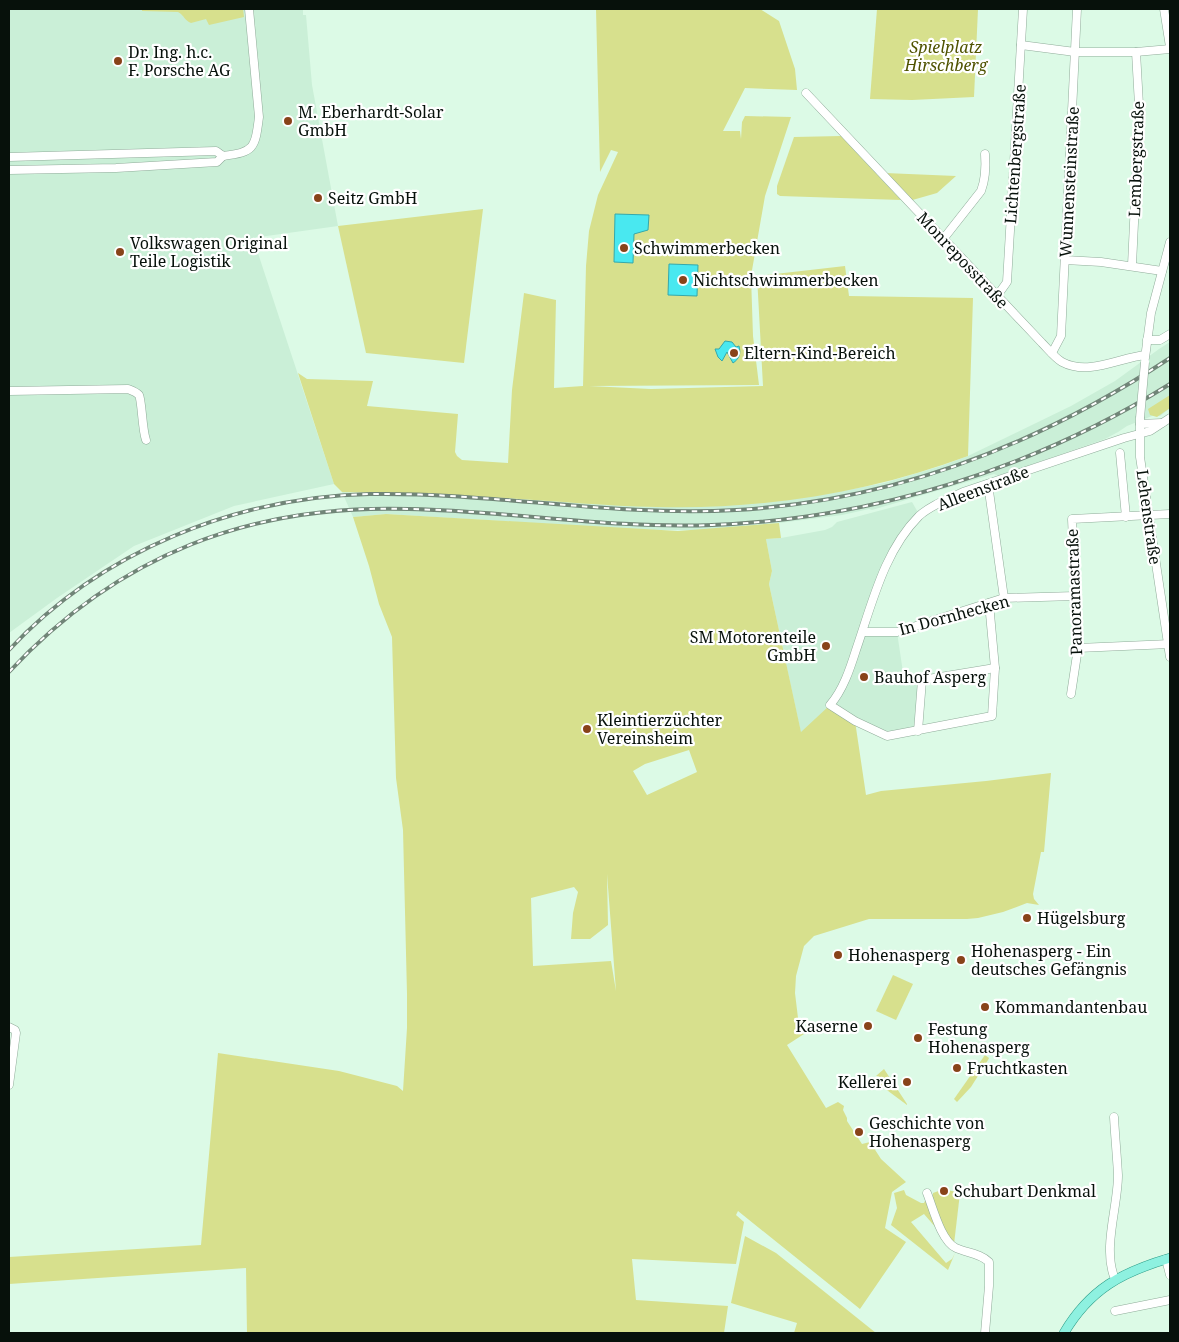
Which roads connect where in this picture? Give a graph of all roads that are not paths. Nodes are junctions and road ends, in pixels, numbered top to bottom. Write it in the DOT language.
graph roads {
  1 [pos="249,9"];
  2 [pos="1023,9"];
  3 [pos="1077,9"];
  4 [pos="1164,9"];
  5 [pos="1022,45"];
  6 [pos="1170,48"];
  7 [pos="1075,52"];
  8 [pos="1136,52"];
  9 [pos="806,93"];
  10 [pos="96,154"];
  11 [pos="985,154"];
  12 [pos="9,156"];
  13 [pos="223,156"];
  14 [pos="96,168"];
  15 [pos="9,170"];
  16 [pos="944,238"];
  17 [pos="1170,242"];
  18 [pos="1065,260"];
  19 [pos="1132,266"];
  20 [pos="1162,271"];
  21 [pos="997,296"];
  22 [pos="1170,334"];
  23 [pos="1147,340"];
  24 [pos="1052,353"];
  25 [pos="1145,359"];
  26 [pos="9,391"];
  27 [pos="1170,418"];
  28 [pos="1140,421"];
  29 [pos="1162,423"];
  30 [pos="1140,435"];
  31 [pos="146,440"];
  32 [pos="1120,453"];
  33 [pos="988,484"];
  34 [pos="1170,514"];
  35 [pos="1148,515"];
  36 [pos="1126,517"];
  37 [pos="1075,596"];
  38 [pos="1004,598"];
  39 [pos="989,603"];
  40 [pos="863,632"];
  41 [pos="1169,644"];
  42 [pos="1078,648"];
  43 [pos="1170,657"];
  44 [pos="995,668"];
  45 [pos="1070,694"];
  46 [pos="918,731"];
  47 [pos="9,1027"];
  48 [pos="9,1085"];
  49 [pos="1114,1117"];
  50 [pos="927,1193"];
  51 [pos="1168,1258"];
  52 [pos="1170,1275"];
  53 [pos="1115,1279"];
  54 [pos="1170,1300"];
  55 [pos="1115,1312"];
  56 [pos="985,1333"];
  57 [pos="1064,1333"];
  1 -- 13 [label="street"];
  2 -- 5 [label="street, Lichtenbergstraße"];
  3 -- 7 [label="street, Wunnensteinstraße"];
  4 -- 6 [label="street"];
  5 -- 7 [label="street"];
  5 -- 21 [label="street, Lichtenbergstraße"];
  6 -- 8 [label="street"];
  7 -- 8 [label="street"];
  7 -- 18 [label="street, Wunnensteinstraße"];
  8 -- 19 [label="street, Lembergstraße"];
  9 -- 16 [label="street, Monreposstraße"];
  10 -- 12 [label="street"];
  10 -- 13 [label="street"];
  10 -- 14 [label="street"];
  11 -- 16 [label="street"];
  13 -- 14 [label="street"];
  14 -- 15 [label="street"];
  16 -- 21 [label="street, Monreposstraße"];
  17 -- 20 [label="street, Lehenstraße"];
  18 -- 19 [label="street"];
  18 -- 24 [label="street, Wunnensteinstraße"];
  19 -- 20 [label="street"];
  20 -- 23 [label="street, Lehenstraße"];
  21 -- 24 [label="street, Monreposstraße"];
  22 -- 23 [label="street"];
  23 -- 25 [label="street, Lehenstraße"];
  24 -- 25 [label="street, Monreposstraße"];
  25 -- 28 [label="street, Lehenstraße, bridge"];
  26 -- 31 [label="street"];
  27 -- 29 [label="street, Alleenstraße"];
  28 -- 29 [label="street, Alleenstraße"];
  28 -- 30 [label="street, Lehenstraße"];
  29 -- 30 [label="street, Alleenstraße"];
  30 -- 33 [label="street, Alleenstraße"];
  30 -- 35 [label="street, Lehenstraße"];
  32 -- 36 [label="street"];
  33 -- 38 [label="street"];
  33 -- 40 [label="street, Alleenstraße"];
  34 -- 35 [label="street"];
  35 -- 36 [label="street"];
  35 -- 41 [label="street, Lehenstraße"];
  36 -- 37 [label="street, Panoramastraße"];
  37 -- 38 [label="street, In Dornhecken"];
  37 -- 42 [label="street, Panoramastraße"];
  38 -- 39 [label="street, In Dornhecken"];
  39 -- 40 [label="street, In Dornhecken"];
  39 -- 44 [label="street"];
  40 -- 46 [label="street, Alleenstraße"];
  41 -- 42 [label="street"];
  41 -- 43 [label="street, Lehenstraße"];
  42 -- 45 [label="street, Panoramastraße"];
  44 -- 46 [label="street"];
  44 -- 46 [label="street"];
  47 -- 48 [label="street"];
  49 -- 53 [label="street"];
  50 -- 56 [label="street"];
  51 -- 52 [label="street"];
  51 -- 53 [label="main road"];
  53 -- 57 [label="main road"];
  54 -- 55 [label="street"];
}
